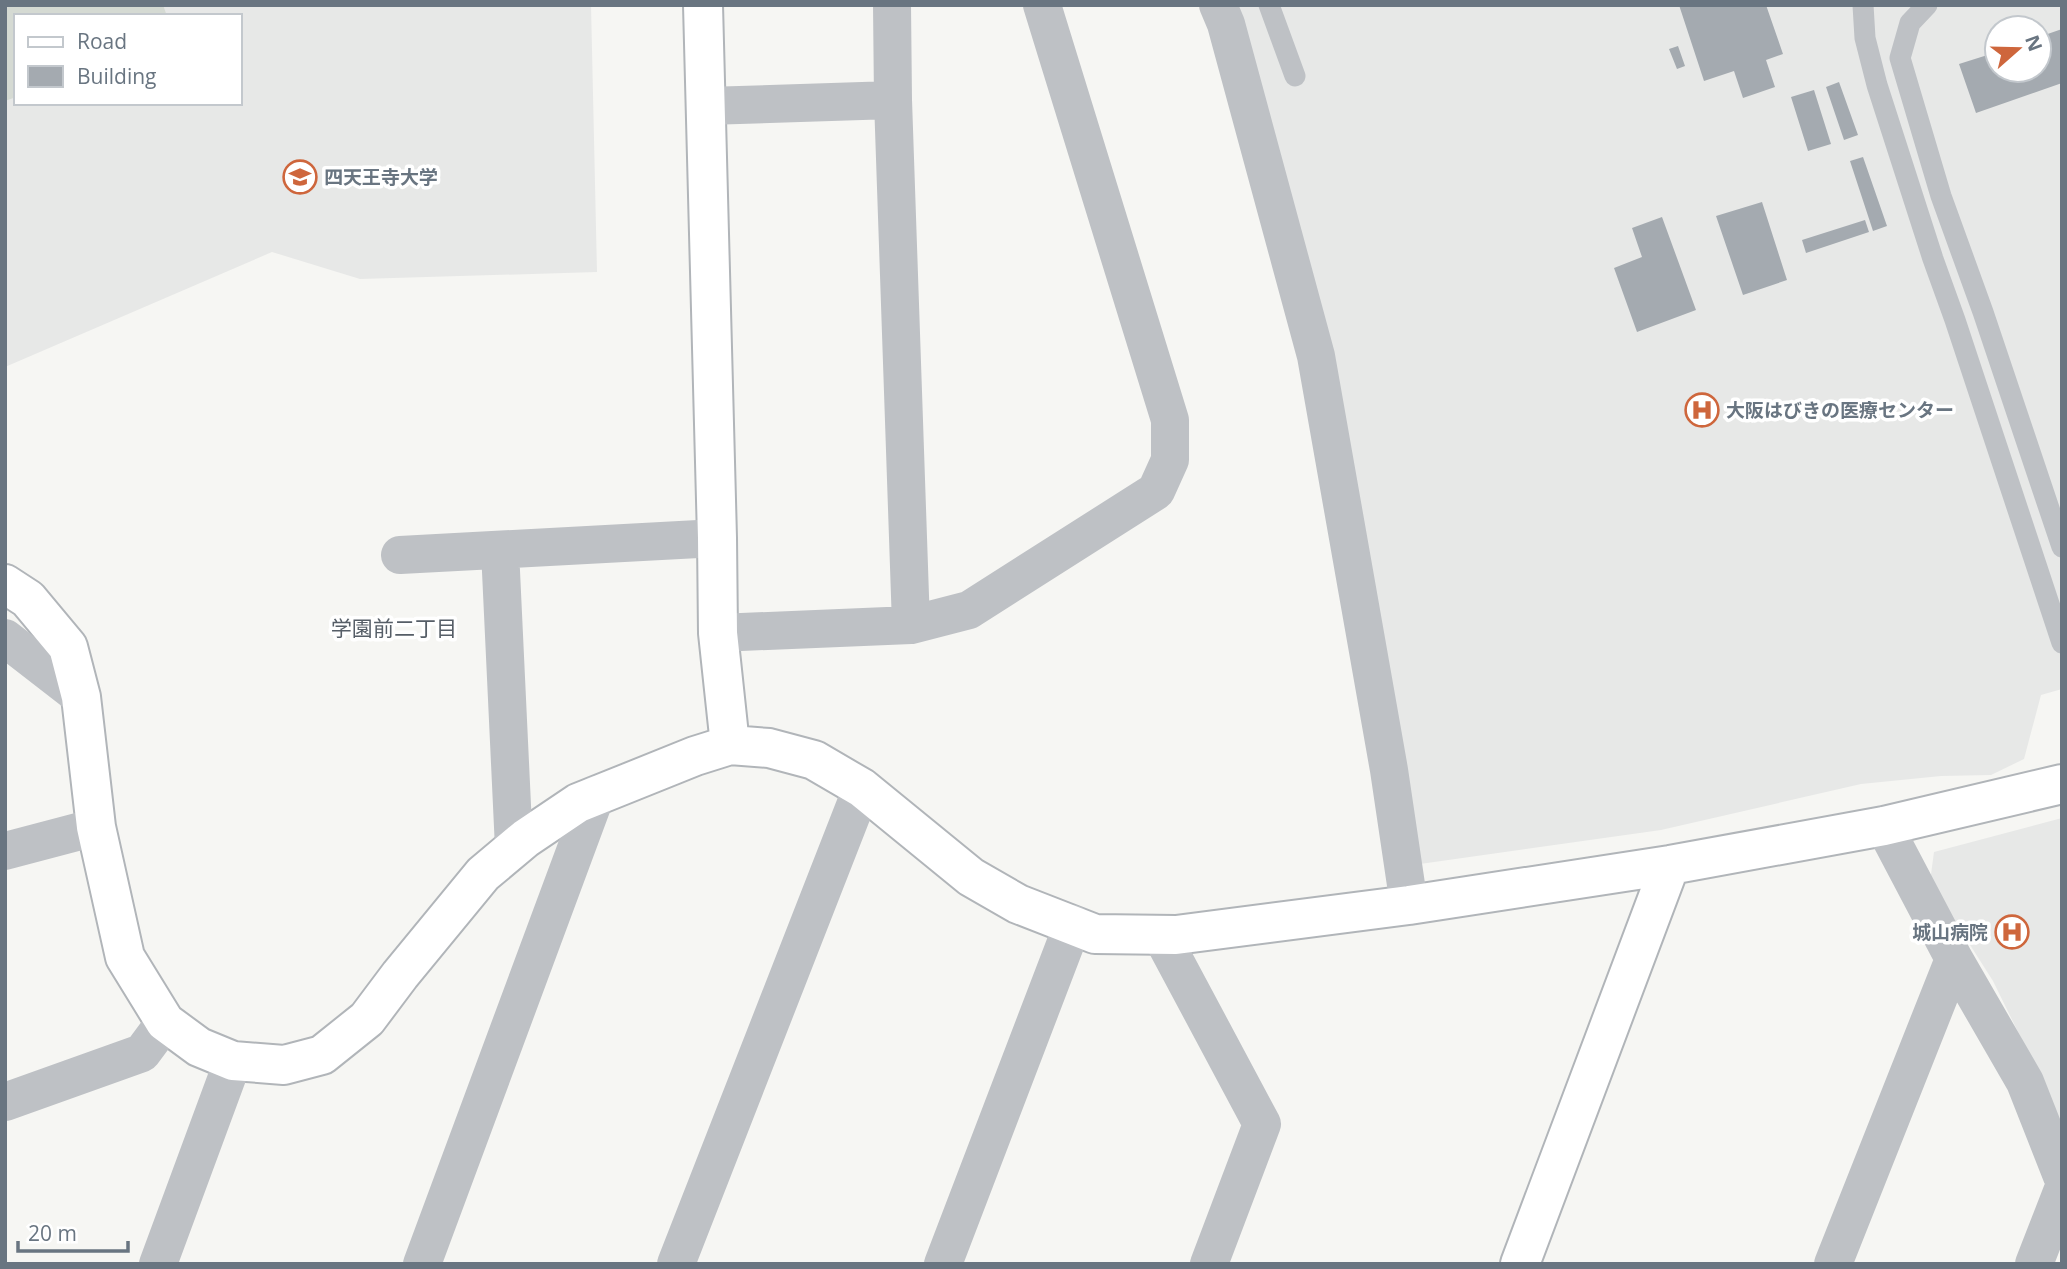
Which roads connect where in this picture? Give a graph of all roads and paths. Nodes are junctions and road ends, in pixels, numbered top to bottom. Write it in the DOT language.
graph roads {
  1 [pos="704,5"];
  2 [pos="892,5"];
  3 [pos="1042,5"];
  4 [pos="1219,5"];
  5 [pos="1269,5"];
  6 [pos="1863,5"];
  7 [pos="1927,5"];
  8 [pos="1295,76"];
  9 [pos="893,100"];
  10 [pos="706,106"];
  11 [pos="1959,250"];
  12 [pos="1933,259"];
  13 [pos="717,538"];
  14 [pos="2062,547"];
  15 [pos="500,550"];
  16 [pos="400,555"];
  17 [pos="5,584"];
  18 [pos="911,625"];
  19 [pos="718,633"];
  20 [pos="5,638"];
  21 [pos="2062,643"];
  22 [pos="81,696"];
  23 [pos="730,745"];
  24 [pos="2062,784"];
  25 [pos="862,788"];
  26 [pos="596,795"];
  27 [pos="1884,826"];
  28 [pos="96,827"];
  29 [pos="514,848"];
  30 [pos="5,851"];
  31 [pos="1670,865"];
  32 [pos="1409,905"];
  33 [pos="1073,924"];
  34 [pos="1161,935"];
  35 [pos="1954,959"];
  36 [pos="165,1022"];
  37 [pos="233,1061"];
  38 [pos="5,1102"];
  39 [pos="2062,1176"];
  40 [pos="2062,1192"];
  41 [pos="158,1264"];
  42 [pos="422,1264"];
  43 [pos="676,1264"];
  44 [pos="943,1264"];
  45 [pos="1209,1264"];
  46 [pos="1520,1264"];
  47 [pos="1833,1264"];
  48 [pos="2034,1264"];
  1 -- 10 [label="street"];
  2 -- 9 [label="street"];
  3 -- 18 [label="street"];
  4 -- 32 [label="street"];
  5 -- 8 [label="lane"];
  6 -- 12 [label="lane"];
  7 -- 11 [label="lane"];
  9 -- 10 [label="street"];
  9 -- 18 [label="street"];
  10 -- 13 [label="street"];
  11 -- 12 [label="lane"];
  11 -- 14 [label="lane"];
  12 -- 21 [label="lane"];
  13 -- 15 [label="street"];
  13 -- 19 [label="street"];
  15 -- 16 [label="street"];
  15 -- 29 [label="street"];
  17 -- 22 [label="street"];
  18 -- 19 [label="street"];
  19 -- 23 [label="street"];
  20 -- 22 [label="street"];
  22 -- 28 [label="street"];
  23 -- 25 [label="street"];
  23 -- 26 [label="street"];
  24 -- 27 [label="street"];
  25 -- 33 [label="street"];
  25 -- 43 [label="street"];
  26 -- 29 [label="street"];
  26 -- 42 [label="street"];
  27 -- 31 [label="street"];
  27 -- 35 [label="street"];
  28 -- 30 [label="street"];
  28 -- 36 [label="street"];
  29 -- 37 [label="street"];
  31 -- 32 [label="street"];
  31 -- 46 [label="street"];
  32 -- 34 [label="street"];
  33 -- 34 [label="street"];
  33 -- 44 [label="street"];
  34 -- 45 [label="street"];
  35 -- 39 [label="street"];
  35 -- 47 [label="street"];
  36 -- 37 [label="street"];
  36 -- 38 [label="street"];
  37 -- 41 [label="street"];
  40 -- 48 [label="street"];
}
